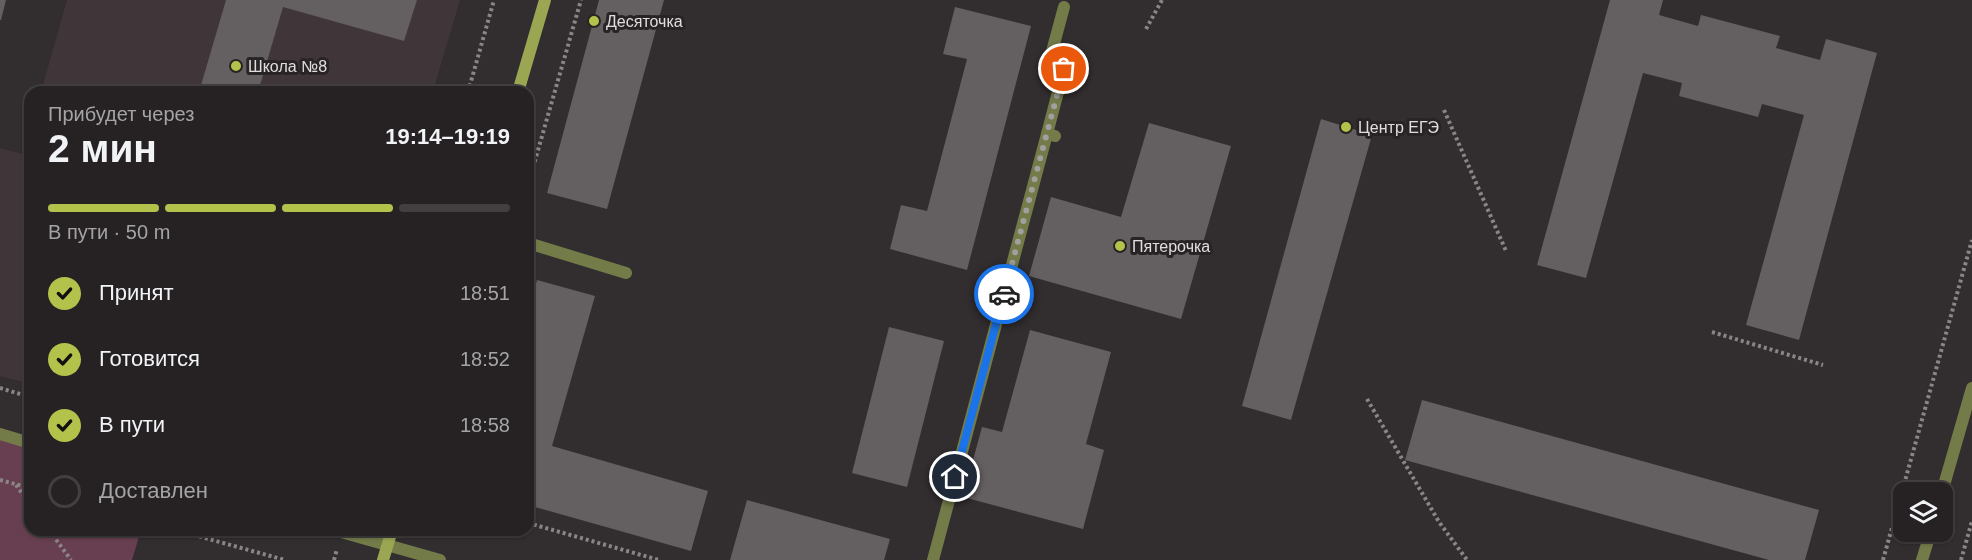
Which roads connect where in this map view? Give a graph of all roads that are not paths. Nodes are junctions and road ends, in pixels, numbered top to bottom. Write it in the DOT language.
graph roads {
  1 [pos="545,0"];
  2 [pos="1064,7"];
  3 [pos="520,86"];
  4 [pos="534,245"];
  5 [pos="626,273"];
  6 [pos="1972,388"];
  7 [pos="0,434"];
  8 [pos="24,441"];
  9 [pos="1945,482"];
  10 [pos="355,536"];
  11 [pos="390,536"];
  12 [pos="1928,542"];
  13 [pos="387,545"];
  14 [pos="383,560"];
  15 [pos="440,560"];
  16 [pos="933,560"];
  17 [pos="1923,560"];
  1 -- 3 [label="main road"];
  2 -- 16 [label="street"];
  4 -- 5 [label="street"];
  6 -- 9 [label="street"];
  7 -- 8 [label="street"];
  10 -- 13 [label="street"];
  11 -- 13 [label="main road"];
  12 -- 17 [label="street"];
  13 -- 14 [label="main road"];
  13 -- 15 [label="street"];
}
